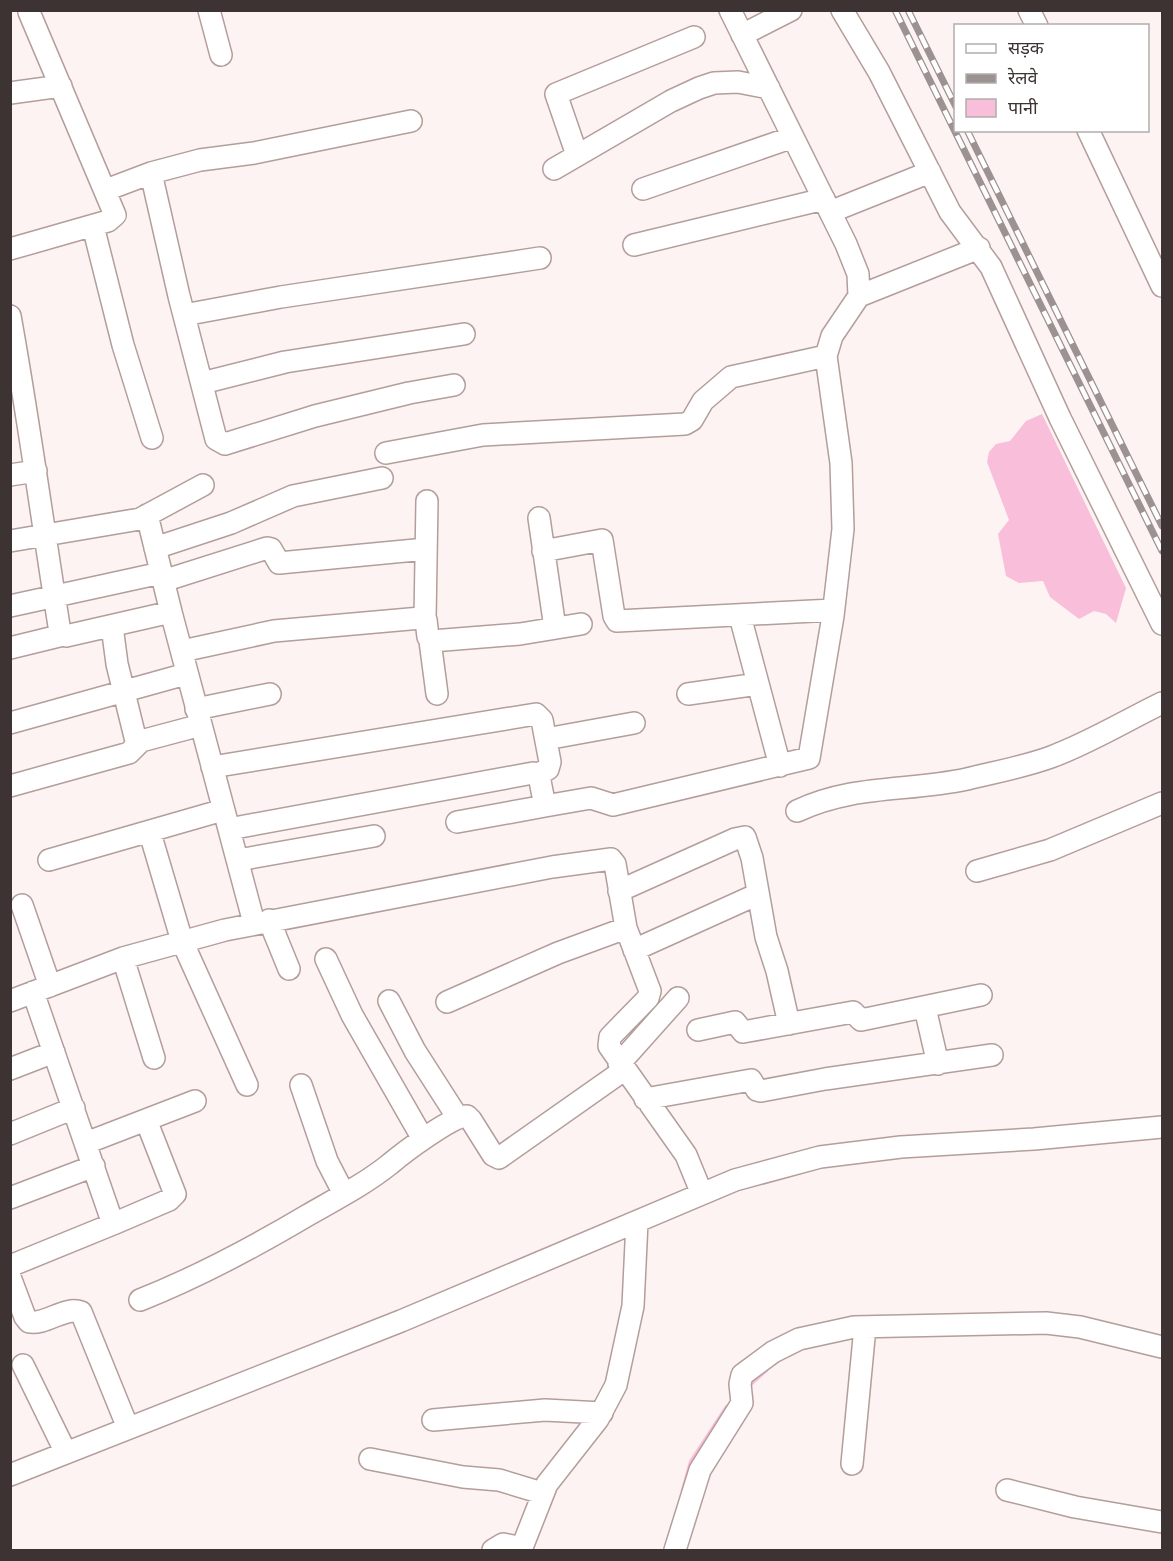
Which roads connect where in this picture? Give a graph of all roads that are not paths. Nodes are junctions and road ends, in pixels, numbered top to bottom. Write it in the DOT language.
graph roads {
  1 [pos="209,10"];
  2 [pos="730,10"];
  3 [pos="791,10"];
  4 [pos="842,10"];
  5 [pos="1029,10"];
  6 [pos="25,13"];
  7 [pos="1035,24"];
  8 [pos="742,34"];
  9 [pos="694,37"];
  10 [pos="221,55"];
  11 [pos="61,86"];
  12 [pos="769,88"];
  13 [pos="10,93"];
  14 [pos="411,121"];
  15 [pos="1089,132"];
  16 [pos="793,137"];
  17 [pos="577,155"];
  18 [pos="554,169"];
  19 [pos="930,172"];
  20 [pos="151,173"];
  21 [pos="643,189"];
  22 [pos="106,190"];
  23 [pos="827,205"];
  24 [pos="93,226"];
  25 [pos="634,246"];
  26 [pos="979,248"];
  27 [pos="10,249"];
  28 [pos="540,258"];
  29 [pos="1162,284"];
  30 [pos="859,296"];
  31 [pos="184,315"];
  32 [pos="10,316"];
  33 [pos="464,334"];
  34 [pos="826,356"];
  35 [pos="15,375"];
  36 [pos="202,383"];
  37 [pos="454,385"];
  38 [pos="19,412"];
  39 [pos="152,438"];
  40 [pos="386,453"];
  41 [pos="36,471"];
  42 [pos="10,475"];
  43 [pos="382,478"];
  44 [pos="203,485"];
  45 [pos="427,501"];
  46 [pos="147,515"];
  47 [pos="539,518"];
  48 [pos="45,535"];
  49 [pos="10,541"];
  50 [pos="155,548"];
  51 [pos="426,549"];
  52 [pos="543,551"];
  53 [pos="162,577"];
  54 [pos="55,597"];
  55 [pos="10,606"];
  56 [pos="833,610"];
  57 [pos="171,612"];
  58 [pos="740,616"];
  59 [pos="425,619"];
  60 [pos="581,624"];
  61 [pos="1162,624"];
  62 [pos="112,626"];
  63 [pos="555,628"];
  64 [pos="63,635"];
  65 [pos="430,641"];
  66 [pos="10,648"];
  67 [pos="182,651"];
  68 [pos="186,674"];
  69 [pos="758,684"];
  70 [pos="124,691"];
  71 [pos="270,694"];
  72 [pos="437,694"];
  73 [pos="688,694"];
  74 [pos="1162,704"];
  75 [pos="198,717"];
  76 [pos="10,723"];
  77 [pos="634,723"];
  78 [pos="546,739"];
  79 [pos="136,745"];
  80 [pos="780,766"];
  81 [pos="212,767"];
  82 [pos="538,774"];
  83 [pos="10,786"];
  84 [pos="1162,803"];
  85 [pos="545,806"];
  86 [pos="798,811"];
  87 [pos="226,819"];
  88 [pos="457,822"];
  89 [pos="150,832"];
  90 [pos="374,836"];
  91 [pos="48,860"];
  92 [pos="238,860"];
  93 [pos="977,871"];
  94 [pos="619,891"];
  95 [pos="758,894"];
  96 [pos="22,905"];
  97 [pos="262,922"];
  98 [pos="626,928"];
  99 [pos="182,942"];
  100 [pos="634,950"];
  101 [pos="123,958"];
  102 [pos="326,959"];
  103 [pos="289,969"];
  104 [pos="41,989"];
  105 [pos="981,995"];
  106 [pos="678,998"];
  107 [pos="10,1001"];
  108 [pos="389,1001"];
  109 [pos="447,1002"];
  110 [pos="925,1008"];
  111 [pos="789,1024"];
  112 [pos="698,1030"];
  113 [pos="54,1052"];
  114 [pos="992,1055"];
  115 [pos="154,1058"];
  116 [pos="938,1064"];
  117 [pos="622,1067"];
  118 [pos="10,1069"];
  119 [pos="247,1085"];
  120 [pos="301,1085"];
  121 [pos="645,1099"];
  122 [pos="195,1101"];
  123 [pos="74,1108"];
  124 [pos="458,1118"];
  125 [pos="146,1120"];
  126 [pos="1162,1127"];
  127 [pos="10,1134"];
  128 [pos="423,1139"];
  129 [pos="86,1143"];
  130 [pos="94,1166"];
  131 [pos="344,1194"];
  132 [pos="702,1194"];
  133 [pos="10,1198"];
  134 [pos="637,1222"];
  135 [pos="113,1224"];
  136 [pos="10,1266"];
  137 [pos="10,1277"];
  138 [pos="140,1300"];
  139 [pos="864,1333"];
  140 [pos="1162,1347"];
  141 [pos="23,1365"];
  142 [pos="602,1413"];
  143 [pos="433,1420"];
  144 [pos="129,1428"];
  145 [pos="66,1453"];
  146 [pos="370,1459"];
  147 [pos="852,1464"];
  148 [pos="10,1475"];
  149 [pos="1006,1490"];
  150 [pos="542,1493"];
  151 [pos="1162,1522"];
  152 [pos="522,1549"];
  153 [pos="494,1551"];
  154 [pos="675,1551"];
  1 -- 10 [label="street"];
  2 -- 8 [label="street"];
  3 -- 8 [label="street"];
  4 -- 19 [label="street"];
  5 -- 7 [label="street"];
  6 -- 11 [label="street"];
  8 -- 12 [label="street"];
  9 -- 17 [label="street"];
  11 -- 13 [label="street"];
  11 -- 22 [label="street"];
  12 -- 16 [label="street"];
  12 -- 17 [label="street"];
  14 -- 20 [label="street"];
  15 -- 29 [label="street"];
  16 -- 21 [label="street"];
  16 -- 23 [label="street"];
  17 -- 18 [label="street"];
  19 -- 23 [label="street"];
  19 -- 26 [label="street"];
  20 -- 22 [label="street"];
  20 -- 31 [label="street"];
  22 -- 24 [label="street"];
  23 -- 25 [label="street"];
  23 -- 30 [label="street"];
  24 -- 27 [label="street"];
  24 -- 39 [label="street"];
  26 -- 30 [label="street"];
  26 -- 61 [label="street"];
  28 -- 31 [label="street"];
  30 -- 34 [label="street"];
  31 -- 36 [label="street"];
  32 -- 35 [label="street"];
  33 -- 36 [label="street"];
  34 -- 40 [label="street"];
  34 -- 56 [label="street"];
  35 -- 38 [label="street"];
  36 -- 37 [label="street"];
  38 -- 41 [label="street"];
  41 -- 42 [label="street"];
  41 -- 48 [label="street"];
  43 -- 50 [label="street"];
  44 -- 46 [label="street"];
  45 -- 51 [label="street"];
  46 -- 48 [label="street"];
  46 -- 50 [label="street"];
  47 -- 52 [label="street"];
  48 -- 49 [label="street"];
  48 -- 54 [label="street"];
  50 -- 53 [label="street"];
  51 -- 53 [label="street"];
  51 -- 59 [label="street"];
  52 -- 58 [label="street"];
  52 -- 63 [label="street"];
  53 -- 54 [label="street"];
  53 -- 57 [label="street"];
  54 -- 55 [label="street"];
  54 -- 64 [label="street"];
  56 -- 58 [label="street"];
  56 -- 80 [label="street"];
  57 -- 62 [label="street"];
  57 -- 67 [label="street"];
  58 -- 69 [label="street"];
  59 -- 65 [label="street"];
  59 -- 67 [label="street"];
  60 -- 63 [label="street"];
  62 -- 64 [label="street"];
  62 -- 70 [label="street"];
  63 -- 65 [label="street"];
  64 -- 66 [label="street"];
  65 -- 72 [label="street"];
  67 -- 68 [label="street"];
  68 -- 70 [label="street"];
  68 -- 75 [label="street"];
  69 -- 73 [label="street"];
  69 -- 80 [label="street"];
  70 -- 76 [label="street"];
  70 -- 79 [label="street"];
  71 -- 75 [label="street"];
  74 -- 86 [label="street"];
  75 -- 79 [label="street"];
  75 -- 81 [label="street"];
  77 -- 78 [label="street"];
  78 -- 81 [label="street"];
  78 -- 82 [label="street"];
  79 -- 83 [label="street"];
  80 -- 85 [label="street"];
  81 -- 87 [label="street"];
  82 -- 85 [label="street"];
  82 -- 87 [label="street"];
  84 -- 93 [label="street"];
  85 -- 88 [label="street"];
  87 -- 89 [label="street"];
  87 -- 92 [label="street"];
  89 -- 91 [label="street"];
  89 -- 99 [label="street"];
  90 -- 92 [label="street"];
  92 -- 97 [label="street"];
  94 -- 95 [label="street"];
  94 -- 97 [label="street"];
  94 -- 98 [label="street"];
  95 -- 100 [label="street"];
  95 -- 111 [label="street"];
  96 -- 104 [label="street"];
  97 -- 99 [label="street"];
  97 -- 103 [label="street"];
  98 -- 100 [label="street"];
  98 -- 109 [label="street"];
  99 -- 101 [label="street"];
  99 -- 119 [label="street"];
  100 -- 117 [label="street"];
  101 -- 104 [label="street"];
  101 -- 115 [label="street"];
  102 -- 128 [label="street"];
  104 -- 107 [label="street"];
  104 -- 113 [label="street"];
  105 -- 110 [label="street"];
  106 -- 117 [label="street"];
  108 -- 124 [label="street"];
  110 -- 111 [label="street"];
  110 -- 116 [label="street"];
  111 -- 112 [label="street"];
  113 -- 118 [label="street"];
  113 -- 123 [label="street"];
  114 -- 116 [label="street"];
  116 -- 121 [label="street"];
  117 -- 121 [label="street"];
  117 -- 124 [label="street"];
  120 -- 131 [label="street"];
  121 -- 132 [label="street"];
  122 -- 125 [label="street"];
  123 -- 127 [label="street"];
  123 -- 129 [label="street"];
  124 -- 128 [label="street"];
  125 -- 129 [label="street"];
  125 -- 135 [label="street"];
  126 -- 132 [label="street"];
  128 -- 131 [label="street"];
  129 -- 130 [label="street"];
  130 -- 133 [label="street"];
  130 -- 135 [label="street"];
  131 -- 138 [label="street"];
  132 -- 134 [label="street"];
  134 -- 142 [label="street"];
  134 -- 144 [label="street"];
  135 -- 136 [label="street"];
  137 -- 144 [label="street"];
  139 -- 140 [label="street"];
  139 -- 147 [label="street"];
  139 -- 154 [label="street"];
  141 -- 145 [label="street"];
  142 -- 143 [label="street"];
  142 -- 150 [label="street"];
  144 -- 145 [label="street"];
  145 -- 148 [label="street"];
  146 -- 150 [label="street"];
  149 -- 151 [label="street"];
  150 -- 152 [label="street"];
  152 -- 153 [label="street"];
}
